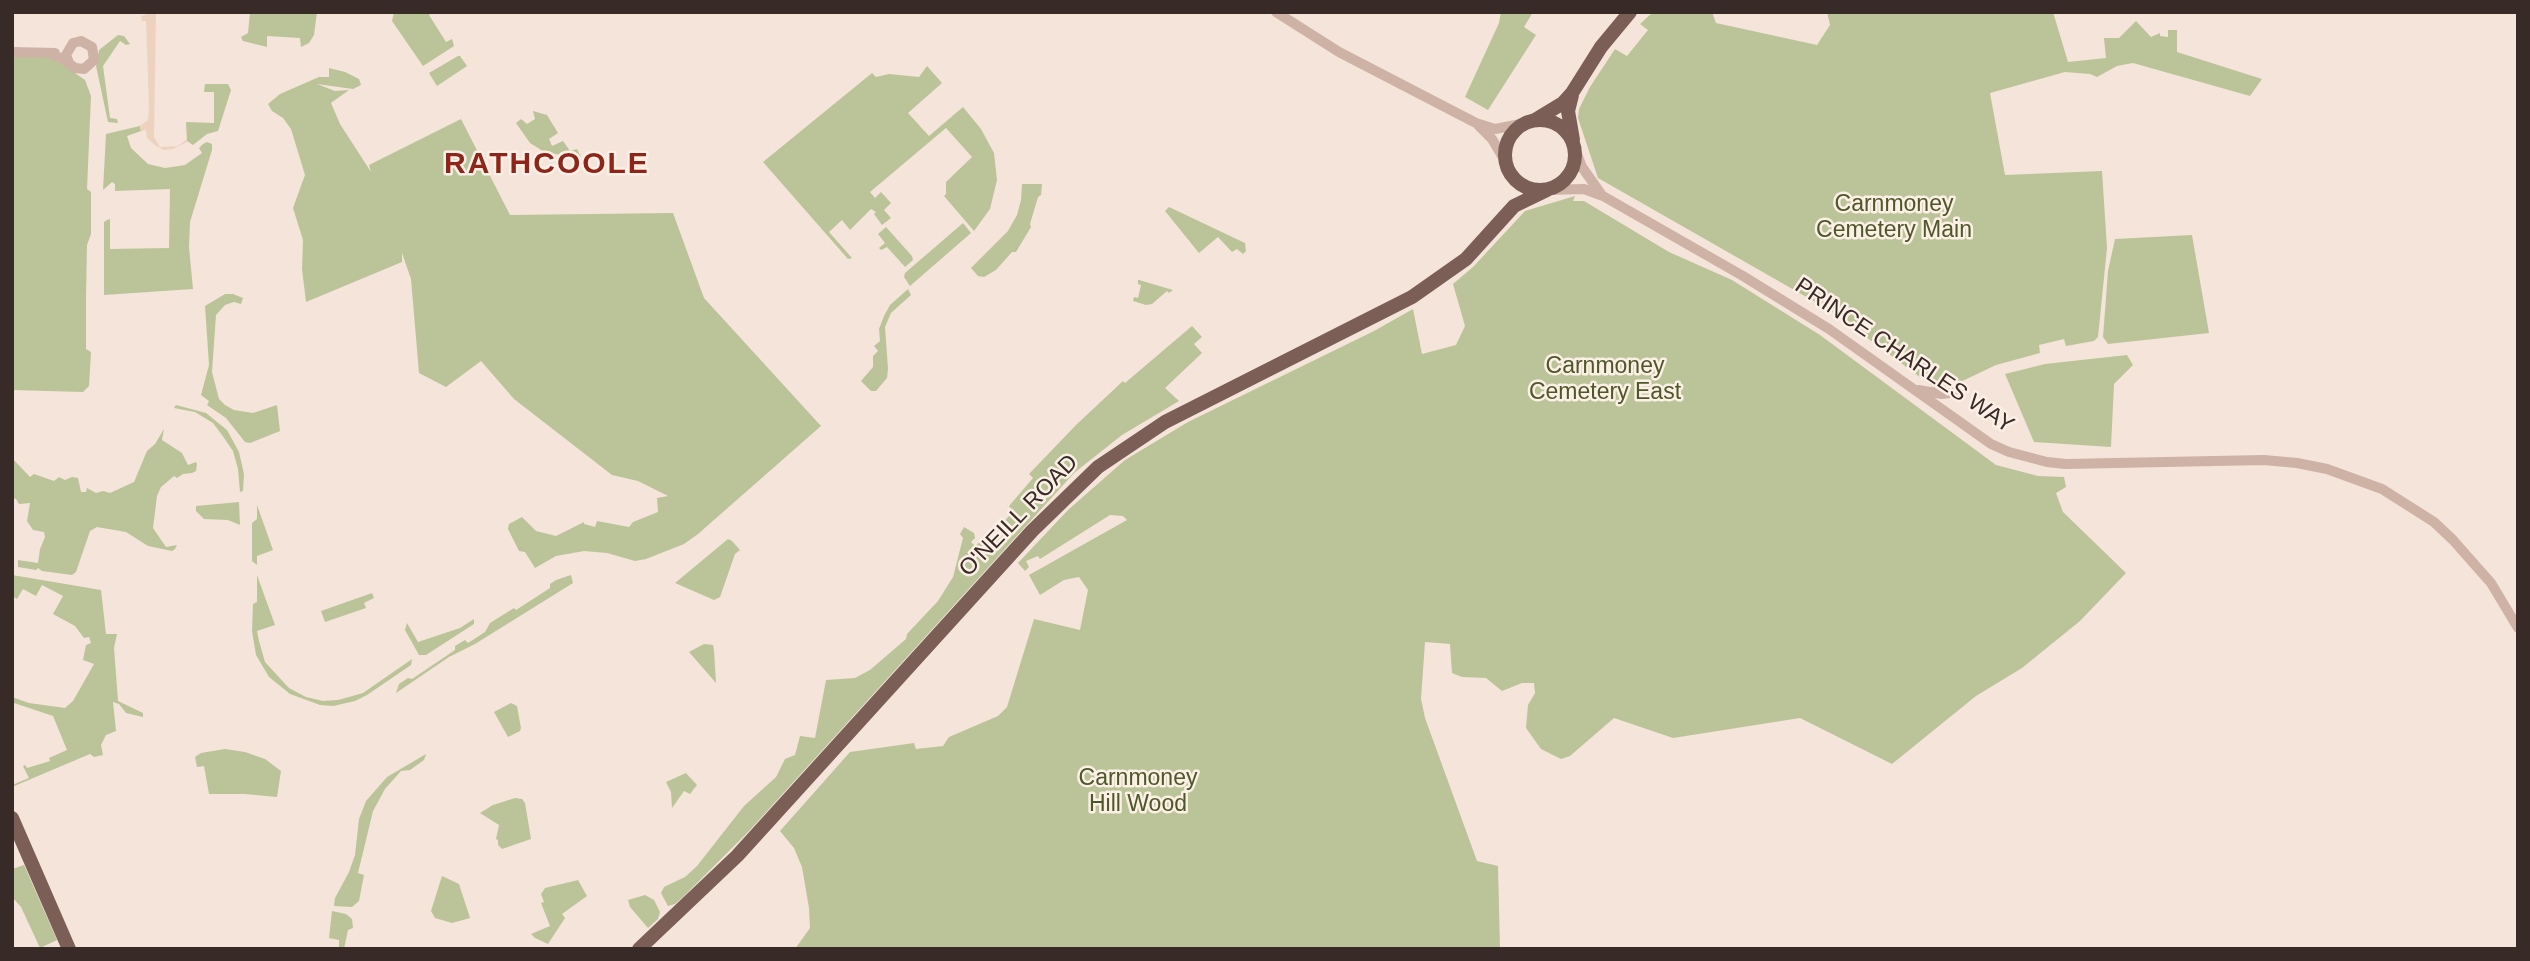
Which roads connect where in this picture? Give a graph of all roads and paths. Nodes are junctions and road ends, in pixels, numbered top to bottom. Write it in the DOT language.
graph roads {
  1 [pos="1276,12"];
  2 [pos="1630,12"];
  3 [pos="67,50"];
  4 [pos="12,52"];
  5 [pos="51,54"];
  6 [pos="69,63"];
  7 [pos="1572,93"];
  8 [pos="1528,122"];
  9 [pos="1476,123"];
  10 [pos="1574,145"];
  11 [pos="1507,166"];
  12 [pos="1548,190"];
  13 [pos="1603,196"];
  14 [pos="1507,213"];
  15 [pos="1915,390"];
  16 [pos="1957,392"];
  17 [pos="2518,628"];
  18 [pos="12,818"];
  19 [pos="69,949"];
  20 [pos="639,949"];
  1 -- 9 [label="street"];
  2 -- 7 [label="main road"];
  3 -- 5 [label="street"];
  3 -- 6 [label="street"];
  3 -- 6 [label="street"];
  4 -- 5 [label="street"];
  5 -- 6 [label="street"];
  7 -- 8 [label="main road"];
  7 -- 10 [label="main road"];
  8 -- 9 [label="street"];
  8 -- 10 [label="main road"];
  8 -- 11 [label="main road"];
  9 -- 11 [label="street"];
  10 -- 12 [label="main road"];
  10 -- 13 [label="street, PRINCE CHARLES WAY"];
  11 -- 12 [label="main road"];
  11 -- 14 [label="main road"];
  12 -- 13 [label="street, PRINCE CHARLES WAY"];
  12 -- 14 [label="main road, O'NEILL ROAD"];
  13 -- 15 [label="street, PRINCE CHARLES WAY"];
  14 -- 20 [label="main road, O'NEILL ROAD"];
  15 -- 16 [label="street"];
  15 -- 17 [label="street, PRINCE CHARLES WAY"];
  18 -- 19 [label="main road"];
}
